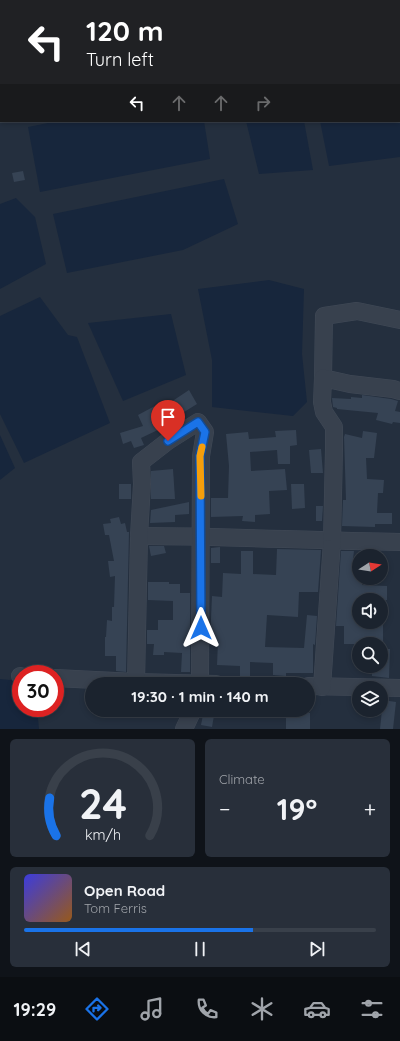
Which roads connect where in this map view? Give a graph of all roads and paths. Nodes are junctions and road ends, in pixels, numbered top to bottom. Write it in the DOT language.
graph roads {
  1 [pos="400,320"];
  2 [pos="323,378"];
  3 [pos="400,391"];
  4 [pos="139,536"];
  5 [pos="201,536"];
  6 [pos="332,541"];
  7 [pos="400,542"];
  8 [pos="136,677"];
  9 [pos="200,677"];
  10 [pos="64,678"];
  11 [pos="85,679"];
  12 [pos="315,687"];
  13 [pos="400,688"];
  14 [pos="190,717"];
  15 [pos="184,729"];
  1 -- 2 [label="street"];
  2 -- 3 [label="street"];
  2 -- 6 [label="street"];
  4 -- 5 [label="street"];
  4 -- 5 [label="street"];
  4 -- 8 [label="street"];
  5 -- 6 [label="street"];
  5 -- 9 [label="street"];
  6 -- 7 [label="street"];
  6 -- 12 [label="street"];
  10 -- 11 [label="street"];
  12 -- 13 [label="street"];
  14 -- 15 [label="street"];
}
